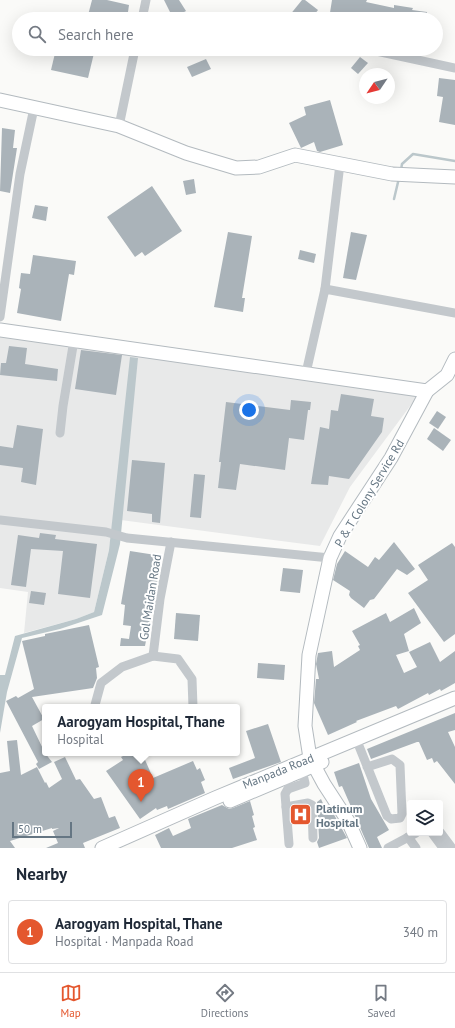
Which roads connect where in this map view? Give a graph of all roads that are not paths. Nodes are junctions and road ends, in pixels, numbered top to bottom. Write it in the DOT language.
graph roads {
  1 [pos="146,0"];
  2 [pos="143,12"];
  3 [pos="134,56"];
  4 [pos="399,56"];
  5 [pos="455,68"];
  6 [pos="0,100"];
  7 [pos="34,108"];
  8 [pos="119,126"];
  9 [pos="340,164"];
  10 [pos="455,177"];
  11 [pos="324,288"];
  12 [pos="455,313"];
  13 [pos="0,318"];
  14 [pos="0,330"];
  15 [pos="74,340"];
  16 [pos="455,359"];
  17 [pos="306,373"];
  18 [pos="427,391"];
  19 [pos="60,433"];
  20 [pos="0,520"];
  21 [pos="171,542"];
  22 [pos="330,558"];
  23 [pos="153,656"];
  24 [pos="455,698"];
  25 [pos="95,704"];
  26 [pos="195,704"];
  27 [pos="447,707"];
  28 [pos="374,736"];
  29 [pos="359,746"];
  30 [pos="307,764"];
  31 [pos="367,766"];
  32 [pos="288,783"];
  33 [pos="249,788"];
  34 [pos="286,807"];
  35 [pos="410,836"];
  36 [pos="412,836"];
  37 [pos="434,836"];
  38 [pos="443,836"];
  39 [pos="313,838"];
  40 [pos="289,844"];
  41 [pos="113,847"];
  42 [pos="360,848"];
  43 [pos="388,848"];
  44 [pos="416,848"];
  45 [pos="443,848"];
  46 [pos="452,848"];
  1 -- 2 [label="street"];
  3 -- 8 [label="street"];
  4 -- 5 [label="street"];
  6 -- 7 [label="street"];
  7 -- 8 [label="street"];
  7 -- 13 [label="street"];
  8 -- 9 [label="street"];
  9 -- 10 [label="street"];
  9 -- 11 [label="street"];
  11 -- 12 [label="street"];
  11 -- 17 [label="street"];
  14 -- 15 [label="street"];
  15 -- 17 [label="street"];
  15 -- 19 [label="street"];
  16 -- 18 [label="street"];
  17 -- 18 [label="street"];
  18 -- 22 [label="street, P & T Colony Service Rd"];
  20 -- 21 [label="street"];
  21 -- 22 [label="street"];
  21 -- 23 [label="street, Gol Maidan Road"];
  22 -- 30 [label="street, P & T Colony Service Rd"];
  23 -- 25 [label="street, Gol Maidan Road"];
  23 -- 26 [label="street, Gol Maidan Road"];
  24 -- 27 [label="street, Manpada Road"];
  27 -- 28 [label="street, Manpada Road"];
  28 -- 29 [label="street, Manpada Road"];
  28 -- 30 [label="street, Manpada Road"];
  29 -- 30 [label="street, Manpada Road"];
  29 -- 31 [label="street"];
  30 -- 32 [label="street, Manpada Road"];
  30 -- 33 [label="street, Manpada Road"];
  30 -- 42 [label="street, P & T Colony Service Rd"];
  31 -- 31 [label="street"];
  32 -- 33 [label="street, Manpada Road"];
  32 -- 34 [label="street"];
  33 -- 41 [label="street, Manpada Road"];
  34 -- 39 [label="street"];
  34 -- 40 [label="street"];
  35 -- 43 [label="street"];
  36 -- 44 [label="street"];
  37 -- 45 [label="street"];
  38 -- 46 [label="street"];
}
